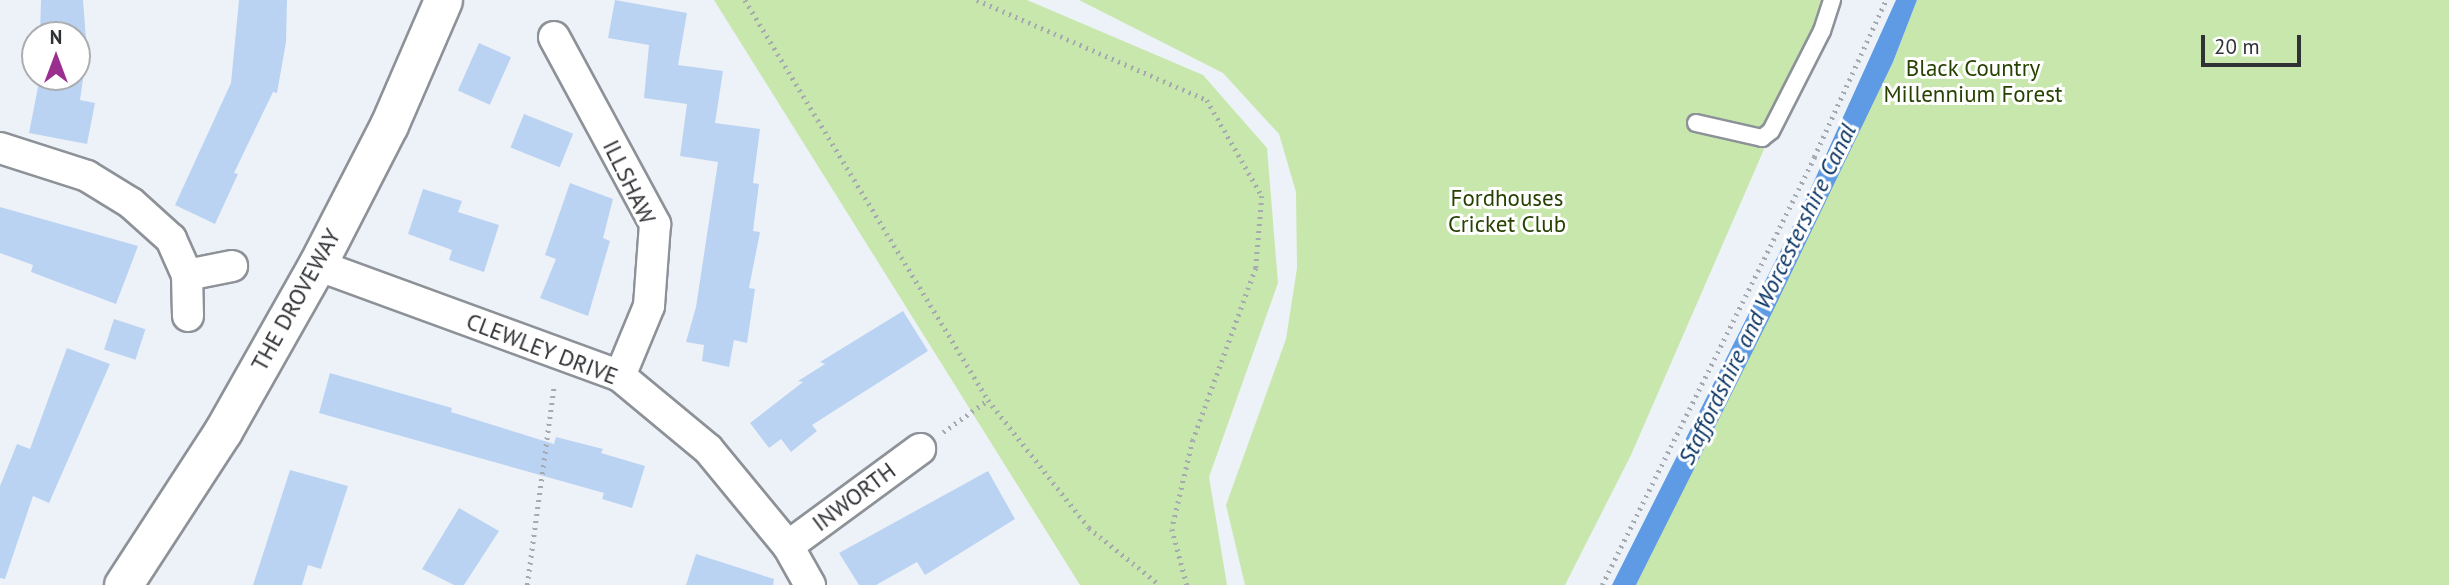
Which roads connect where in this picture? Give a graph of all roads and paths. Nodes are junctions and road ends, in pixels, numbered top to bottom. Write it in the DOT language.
graph roads {
  1 [pos="443,0"];
  2 [pos="745,0"];
  3 [pos="977,0"];
  4 [pos="1832,0"];
  5 [pos="1886,0"];
  6 [pos="554,37"];
  7 [pos="1696,123"];
  8 [pos="0,148"];
  9 [pos="317,265"];
  10 [pos="232,266"];
  11 [pos="187,275"];
  12 [pos="188,316"];
  13 [pos="558,354"];
  14 [pos="620,376"];
  15 [pos="988,400"];
  16 [pos="920,449"];
  17 [pos="788,546"];
  18 [pos="123,585"];
  19 [pos="527,585"];
  20 [pos="810,585"];
  21 [pos="1160,585"];
  22 [pos="1187,585"];
  23 [pos="1602,585"];
  1 -- 9 [label="street, THE DROVEWAY"];
  2 -- 15 [label="path"];
  3 -- 22 [label="path"];
  4 -- 7 [label="lane"];
  5 -- 23 [label="path"];
  6 -- 14 [label="street, ILLSHAW"];
  8 -- 11 [label="street"];
  9 -- 13 [label="street, CLEWLEY DRIVE"];
  9 -- 18 [label="street, THE DROVEWAY"];
  10 -- 11 [label="street"];
  11 -- 12 [label="street"];
  13 -- 14 [label="street, CLEWLEY DRIVE"];
  13 -- 19 [label="path"];
  14 -- 17 [label="street, CLEWLEY DRIVE"];
  15 -- 16 [label="path"];
  15 -- 21 [label="path"];
  16 -- 17 [label="street, INWORTH"];
  17 -- 20 [label="street, CLEWLEY DRIVE"];
}
